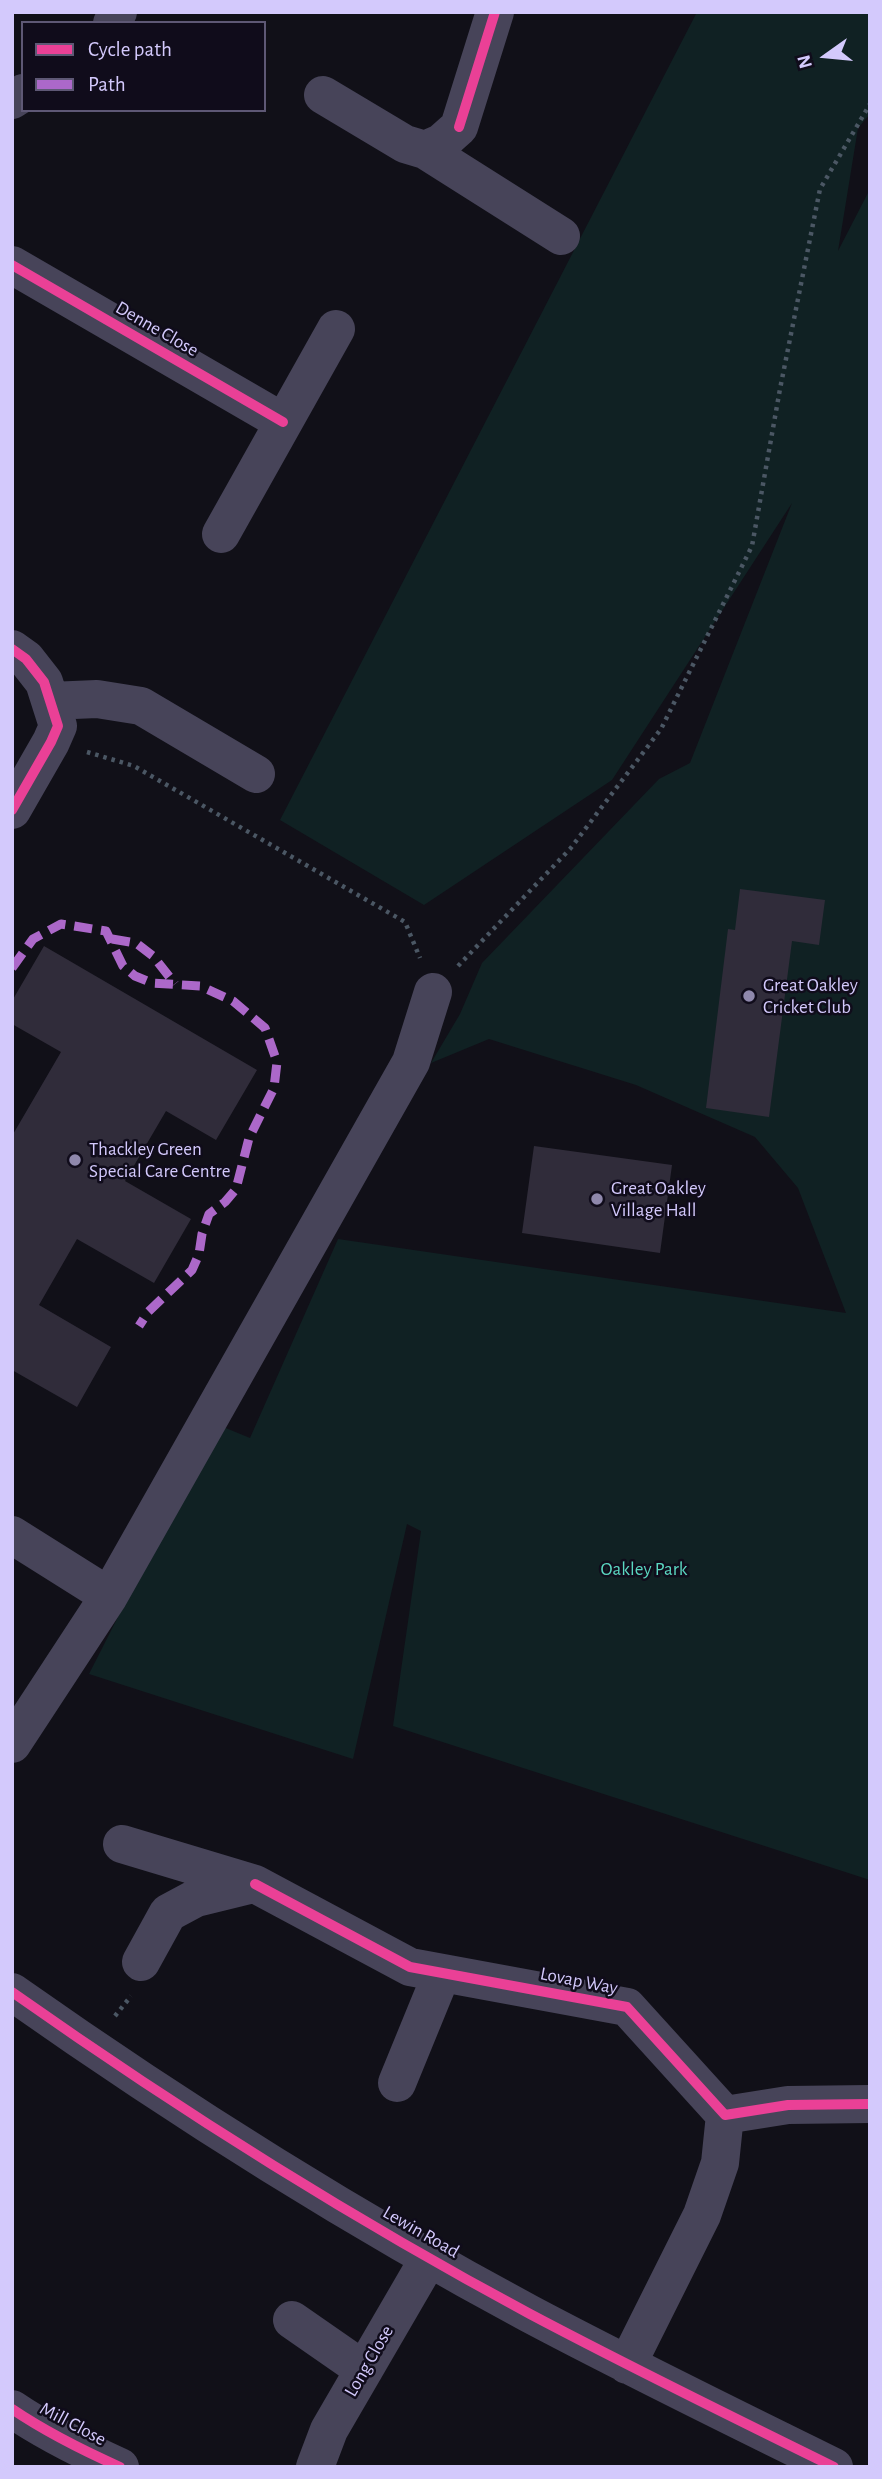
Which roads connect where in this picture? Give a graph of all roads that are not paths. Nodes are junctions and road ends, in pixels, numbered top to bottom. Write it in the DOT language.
graph roads {
  1 [pos="495,12"];
  2 [pos="323,94"];
  3 [pos="425,150"];
  4 [pos="561,236"];
  5 [pos="12,265"];
  6 [pos="336,329"];
  7 [pos="283,422"];
  8 [pos="220,534"];
  9 [pos="12,649"];
  10 [pos="50,701"];
  11 [pos="256,774"];
  12 [pos="15,799"];
  13 [pos="433,992"];
  14 [pos="12,1535"];
  15 [pos="109,1596"];
  16 [pos="12,1744"];
  17 [pos="122,1844"];
  18 [pos="256,1884"];
  19 [pos="141,1962"];
  20 [pos="442,1973"];
  21 [pos="12,1992"];
  22 [pos="397,2083"];
  23 [pos="870,2104"];
  24 [pos="725,2115"];
  25 [pos="429,2258"];
  26 [pos="292,2320"];
  27 [pos="627,2365"];
  28 [pos="364,2370"];
  29 [pos="12,2409"];
  30 [pos="120,2467"];
  31 [pos="315,2467"];
  32 [pos="834,2467"];
  1 -- 3 [label="street"];
  2 -- 3 [label="street"];
  3 -- 4 [label="street"];
  5 -- 7 [label="street, Denne Close"];
  6 -- 7 [label="street"];
  7 -- 8 [label="street"];
  9 -- 10 [label="street"];
  10 -- 11 [label="street"];
  10 -- 12 [label="street"];
  13 -- 15 [label="street"];
  14 -- 15 [label="street"];
  15 -- 16 [label="street"];
  17 -- 18 [label="street, Lovap Way"];
  18 -- 19 [label="street"];
  18 -- 20 [label="street, Lovap Way"];
  20 -- 22 [label="street"];
  20 -- 24 [label="street, Lovap Way"];
  21 -- 25 [label="street, Lewin Road"];
  23 -- 24 [label="street"];
  24 -- 27 [label="street"];
  25 -- 27 [label="street, Lewin Road"];
  25 -- 28 [label="street, Long Close"];
  26 -- 28 [label="street"];
  27 -- 32 [label="street, Lewin Road"];
  28 -- 31 [label="street, Long Close"];
  29 -- 30 [label="street, Mill Close"];
}
